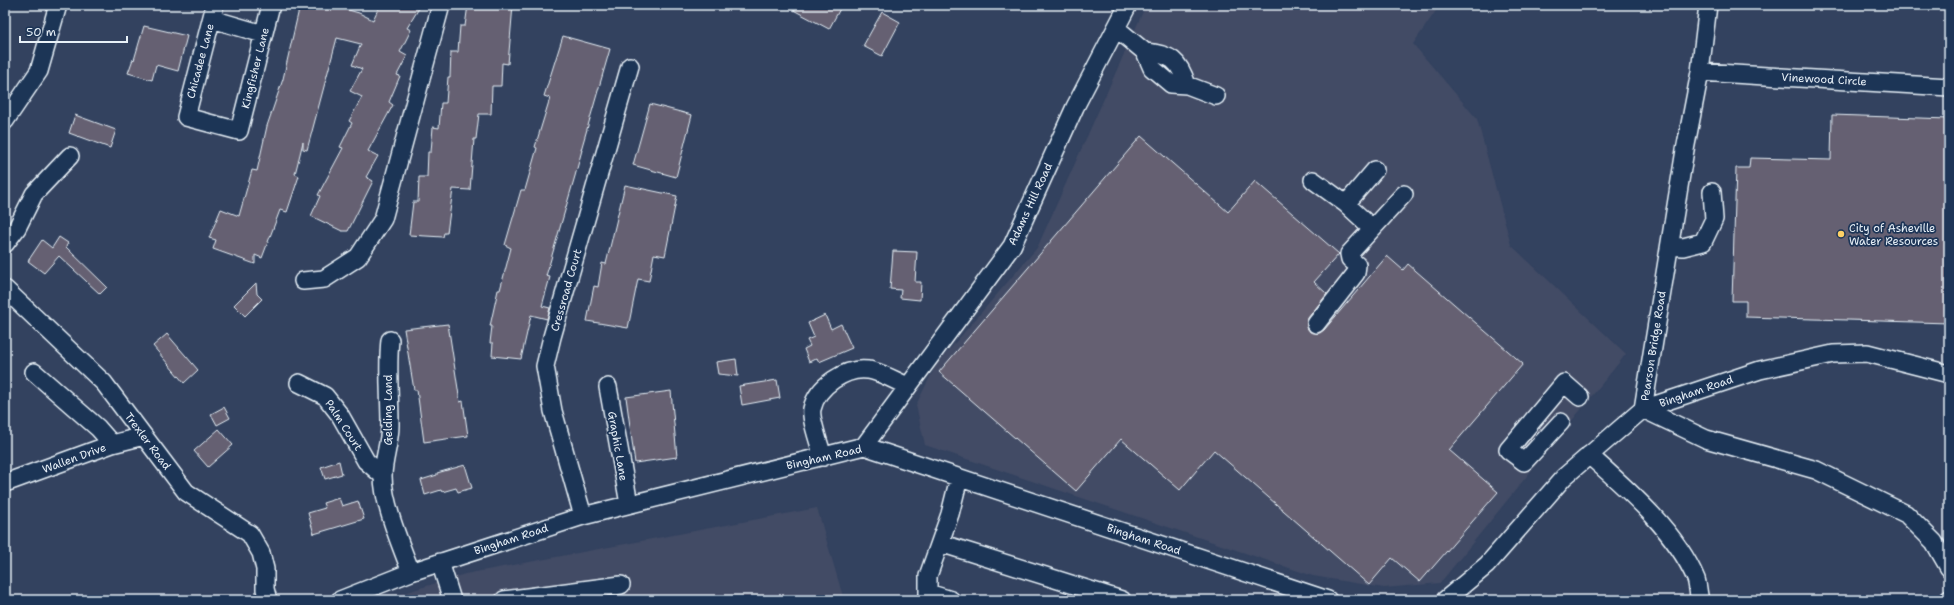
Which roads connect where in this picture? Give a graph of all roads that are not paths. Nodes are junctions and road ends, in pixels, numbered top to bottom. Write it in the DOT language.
graph roads {
  1 [pos="58,5"];
  2 [pos="271,5"];
  3 [pos="441,5"];
  4 [pos="1128,5"];
  5 [pos="1708,5"];
  6 [pos="213,12"];
  7 [pos="1116,28"];
  8 [pos="263,34"];
  9 [pos="630,66"];
  10 [pos="1700,72"];
  11 [pos="1949,87"];
  12 [pos="1216,96"];
  13 [pos="5,121"];
  14 [pos="239,131"];
  15 [pos="70,156"];
  16 [pos="1375,170"];
  17 [pos="1313,180"];
  18 [pos="1712,192"];
  19 [pos="1404,194"];
  20 [pos="1346,204"];
  21 [pos="1372,228"];
  22 [pos="5,244"];
  23 [pos="1670,246"];
  24 [pos="303,281"];
  25 [pos="5,289"];
  26 [pos="1316,324"];
  27 [pos="390,340"];
  28 [pos="34,372"];
  29 [pos="1949,374"];
  30 [pos="299,384"];
  31 [pos="908,386"];
  32 [pos="608,387"];
  33 [pos="1580,397"];
  34 [pos="1643,409"];
  35 [pos="1561,422"];
  36 [pos="144,436"];
  37 [pos="112,444"];
  38 [pos="864,446"];
  39 [pos="1589,455"];
  40 [pos="823,456"];
  41 [pos="383,476"];
  42 [pos="959,478"];
  43 [pos="5,483"];
  44 [pos="629,504"];
  45 [pos="583,516"];
  46 [pos="940,543"];
  47 [pos="440,562"];
  48 [pos="1949,568"];
  49 [pos="411,572"];
  50 [pos="621,584"];
  51 [pos="928,597"];
  52 [pos="349,598"];
  53 [pos="268,600"];
  54 [pos="452,600"];
  55 [pos="504,600"];
  56 [pos="951,600"];
  57 [pos="1122,600"];
  58 [pos="1328,600"];
  59 [pos="1445,600"];
  60 [pos="1700,600"];
  1 -- 13 [label="street"];
  2 -- 8 [label="street, Kingfisher Lane"];
  3 -- 24 [label="street"];
  4 -- 7 [label="street, Adams Hill Road"];
  5 -- 10 [label="street, Pearson Bridge Road"];
  6 -- 8 [label="street"];
  6 -- 14 [label="street, Chicadee Lane"];
  7 -- 12 [label="street"];
  7 -- 31 [label="street, Adams Hill Road"];
  8 -- 14 [label="street, Kingfisher Lane"];
  9 -- 45 [label="street, Cressroad Court"];
  10 -- 11 [label="street, Vinewood Circle"];
  10 -- 23 [label="street, Pearson Bridge Road"];
  15 -- 22 [label="street"];
  16 -- 20 [label="street"];
  17 -- 20 [label="street"];
  18 -- 23 [label="street"];
  19 -- 21 [label="street"];
  20 -- 21 [label="street"];
  21 -- 26 [label="street"];
  23 -- 34 [label="street, Pearson Bridge Road"];
  25 -- 36 [label="street, Trexler Road"];
  27 -- 41 [label="street, Gelding Land"];
  28 -- 37 [label="street"];
  29 -- 34 [label="street, Bingham Road"];
  30 -- 41 [label="street, Palm Court"];
  31 -- 38 [label="street, Adams Hill Road"];
  31 -- 40 [label="street"];
  32 -- 44 [label="street, Graphic Lane"];
  33 -- 35 [label="street"];
  34 -- 39 [label="street, Bingham Road"];
  34 -- 48 [label="street, Pearson Bridge Road"];
  36 -- 37 [label="street, Wallen Drive"];
  36 -- 53 [label="street, Trexler Road"];
  37 -- 43 [label="street, Wallen Drive"];
  38 -- 40 [label="street, Bingham Road"];
  38 -- 42 [label="street, Bingham Road"];
  39 -- 59 [label="street, Bingham Road"];
  39 -- 60 [label="street"];
  40 -- 44 [label="street, Bingham Road"];
  41 -- 49 [label="street, Gelding Land"];
  42 -- 46 [label="street"];
  42 -- 58 [label="street, Bingham Road"];
  44 -- 45 [label="street, Bingham Road"];
  45 -- 47 [label="street, Bingham Road"];
  46 -- 51 [label="street"];
  46 -- 57 [label="street"];
  47 -- 49 [label="street, Bingham Road"];
  47 -- 54 [label="street"];
  49 -- 52 [label="street, Bingham Road"];
  50 -- 55 [label="street"];
  51 -- 56 [label="street"];
}
